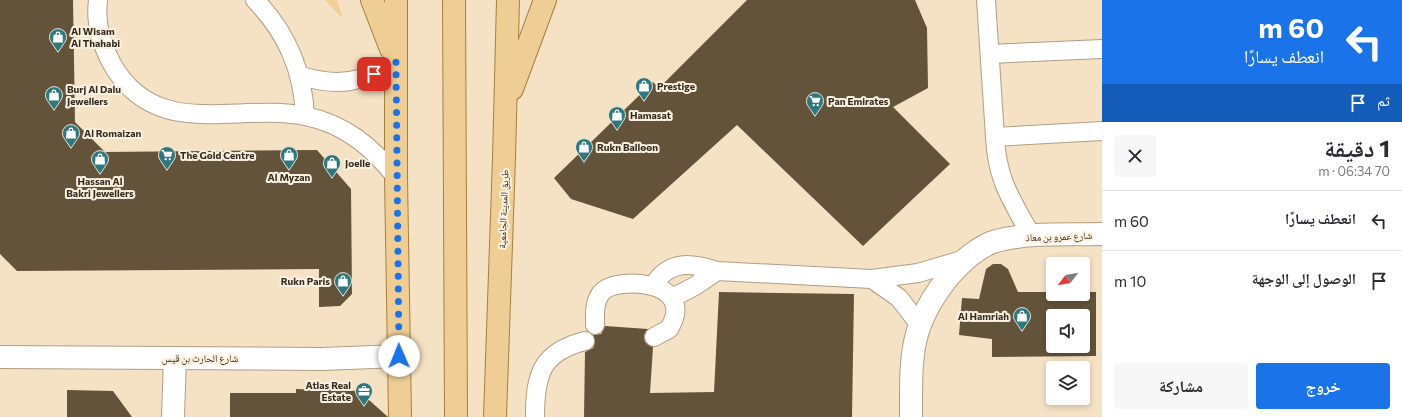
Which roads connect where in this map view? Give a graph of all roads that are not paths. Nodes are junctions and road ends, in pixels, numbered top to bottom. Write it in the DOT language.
graph roads {
  1 [pos="98,0"];
  2 [pos="255,0"];
  3 [pos="372,0"];
  4 [pos="396,0"];
  5 [pos="454,0"];
  6 [pos="508,0"];
  7 [pos="545,0"];
  8 [pos="986,0"];
  9 [pos="1102,49"];
  10 [pos="990,54"];
  11 [pos="396,62"];
  12 [pos="301,76"];
  13 [pos="506,105"];
  14 [pos="305,116"];
  15 [pos="1102,131"];
  16 [pos="995,137"];
  17 [pos="396,177"];
  18 [pos="1102,234"];
  19 [pos="1031,235"];
  20 [pos="962,260"];
  21 [pos="718,271"];
  22 [pos="872,279"];
  23 [pos="653,286"];
  24 [pos="672,298"];
  25 [pos="919,324"];
  26 [pos="595,325"];
  27 [pos="654,337"];
  28 [pos="585,341"];
  29 [pos="399,356"];
  30 [pos="0,357"];
  31 [pos="174,358"];
  32 [pos="173,417"];
  33 [pos="400,417"];
  34 [pos="456,417"];
  35 [pos="495,417"];
  36 [pos="535,417"];
  37 [pos="911,417"];
  1 -- 14 [label="lane"];
  2 -- 12 [label="lane"];
  3 -- 11 [label="main road"];
  4 -- 11 [label="main road"];
  5 -- 34 [label="main road"];
  6 -- 13 [label="main road, طريق المدينة الجامعية"];
  7 -- 13 [label="main road"];
  8 -- 10 [label="lane"];
  9 -- 10 [label="lane"];
  10 -- 16 [label="lane"];
  11 -- 12 [label="lane"];
  11 -- 17 [label="main road"];
  12 -- 14 [label="lane"];
  13 -- 35 [label="main road, طريق المدينة الجامعية"];
  14 -- 17 [label="lane"];
  15 -- 16 [label="lane"];
  16 -- 19 [label="lane"];
  17 -- 29 [label="main road"];
  18 -- 19 [label="street, شارع عمرو بن معاذ"];
  19 -- 20 [label="street, شارع عمرو بن معاذ"];
  20 -- 22 [label="lane"];
  20 -- 25 [label="street, شارع عمرو بن معاذ"];
  21 -- 22 [label="lane"];
  21 -- 23 [label="lane"];
  21 -- 24 [label="lane"];
  22 -- 25 [label="lane"];
  23 -- 24 [label="lane"];
  23 -- 26 [label="lane"];
  24 -- 27 [label="lane"];
  25 -- 37 [label="street, شارع عمرو بن معاذ"];
  28 -- 36 [label="lane"];
  29 -- 31 [label="street, شارع الحارث بن قيس"];
  29 -- 33 [label="main road"];
  30 -- 31 [label="street, شارع الحارث بن قيس"];
  31 -- 32 [label="street"];
}
